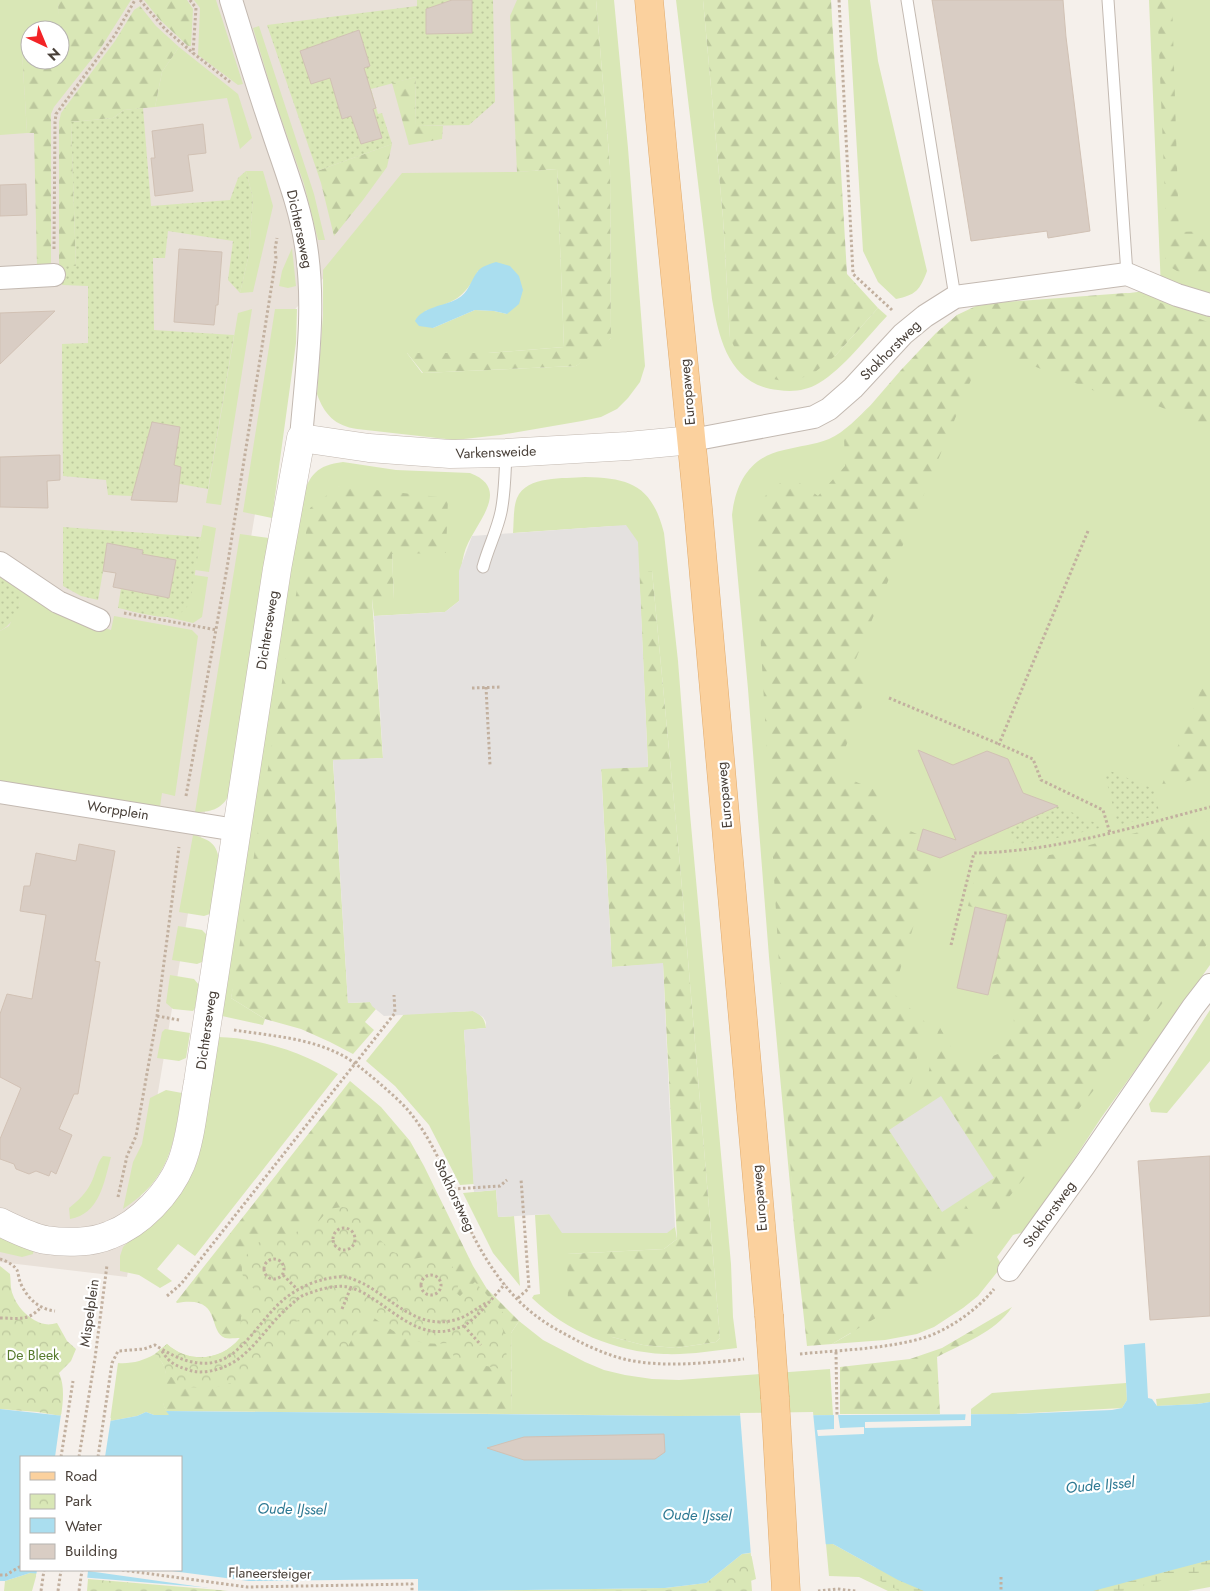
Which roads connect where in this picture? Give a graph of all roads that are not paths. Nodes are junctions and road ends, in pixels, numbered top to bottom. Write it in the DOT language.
graph roads {
  1 [pos="231,0"];
  2 [pos="649,0"];
  3 [pos="907,0"];
  4 [pos="1108,0"];
  5 [pos="1128,274"];
  6 [pos="54,275"];
  7 [pos="0,278"];
  8 [pos="955,297"];
  9 [pos="1210,305"];
  10 [pos="301,438"];
  11 [pos="692,440"];
  12 [pos="506,453"];
  13 [pos="0,563"];
  14 [pos="483,568"];
  15 [pos="99,620"];
  16 [pos="0,792"];
  17 [pos="236,830"];
  18 [pos="1210,985"];
  19 [pos="0,1222"];
  20 [pos="1009,1270"];
  21 [pos="786,1591"];
  1 -- 10 [label="street, Dichterseweg"];
  2 -- 11 [label="main road, Europaweg"];
  3 -- 8 [label="lane"];
  4 -- 5 [label="lane"];
  5 -- 8 [label="street, Stokhorstweg"];
  5 -- 9 [label="street"];
  6 -- 7 [label="street"];
  8 -- 11 [label="street, Stokhorstweg"];
  10 -- 12 [label="street, Varkensweide"];
  10 -- 17 [label="street, Dichterseweg"];
  11 -- 12 [label="street, Varkensweide"];
  11 -- 21 [label="main road, Europaweg, bridge"];
  12 -- 14 [label="lane"];
  13 -- 15 [label="street"];
  16 -- 17 [label="street, Worpplein"];
  17 -- 19 [label="street, Dichterseweg"];
  18 -- 20 [label="street, Stokhorstweg"];
}
